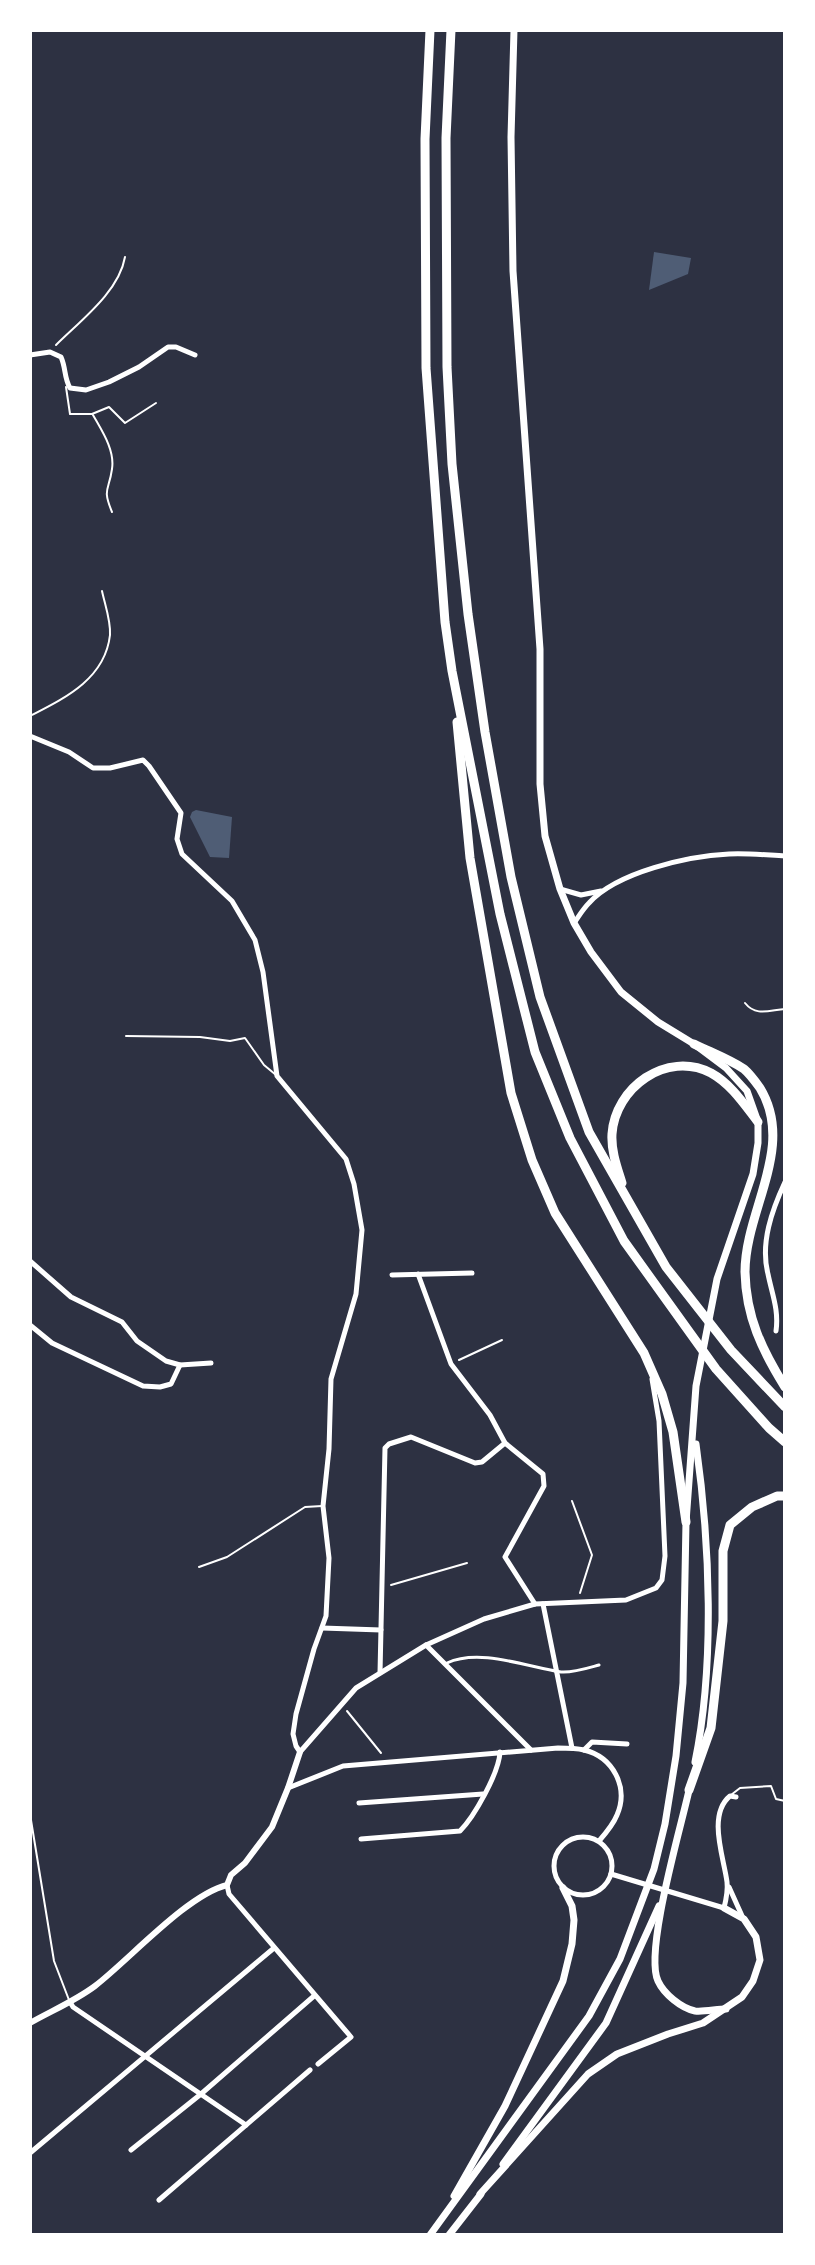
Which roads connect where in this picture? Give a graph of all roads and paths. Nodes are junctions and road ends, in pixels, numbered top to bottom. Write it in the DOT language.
graph roads {
  1 [pos="430,30"];
  2 [pos="451,30"];
  3 [pos="514,30"];
  4 [pos="125,257"];
  5 [pos="50,352"];
  6 [pos="30,355"];
  7 [pos="195,355"];
  8 [pos="66,381"];
  9 [pos="156,403"];
  10 [pos="92,414"];
  11 [pos="112,512"];
  12 [pos="102,591"];
  13 [pos="452,671"];
  14 [pos="30,716"];
  15 [pos="30,736"];
  16 [pos="785,856"];
  17 [pos="560,889"];
  18 [pos="602,891"];
  19 [pos="574,923"];
  20 [pos="745,1003"];
  21 [pos="785,1009"];
  22 [pos="126,1036"];
  23 [pos="694,1044"];
  24 [pos="277,1076"];
  25 [pos="758,1122"];
  26 [pos="785,1182"];
  27 [pos="627,1201"];
  28 [pos="30,1261"];
  29 [pos="472,1273"];
  30 [pos="418,1274"];
  31 [pos="392,1275"];
  32 [pos="30,1325"];
  33 [pos="776,1331"];
  34 [pos="502,1340"];
  35 [pos="211,1363"];
  36 [pos="451,1364"];
  37 [pos="180,1365"];
  38 [pos="650,1367"];
  39 [pos="785,1387"];
  40 [pos="785,1407"];
  41 [pos="694,1430"];
  42 [pos="785,1442"];
  43 [pos="505,1443"];
  44 [pos="785,1496"];
  45 [pos="572,1501"];
  46 [pos="323,1506"];
  47 [pos="686,1522"];
  48 [pos="467,1563"];
  49 [pos="199,1567"];
  50 [pos="382,1587"];
  51 [pos="577,1602"];
  52 [pos="535,1604"];
  53 [pos="543,1604"];
  54 [pos="322,1628"];
  55 [pos="381,1630"];
  56 [pos="426,1645"];
  57 [pos="444,1665"];
  58 [pos="599,1665"];
  59 [pos="557,1671"];
  60 [pos="380,1673"];
  61 [pos="342,1705"];
  62 [pos="521,1740"];
  63 [pos="627,1744"];
  64 [pos="572,1748"];
  65 [pos="532,1750"];
  66 [pos="584,1750"];
  67 [pos="300,1752"];
  68 [pos="500,1752"];
  69 [pos="512,1752"];
  70 [pos="385,1761"];
  71 [pos="288,1788"];
  72 [pos="689,1790"];
  73 [pos="483,1794"];
  74 [pos="733,1797"];
  75 [pos="785,1801"];
  76 [pos="359,1803"];
  77 [pos="30,1814"];
  78 [pos="361,1839"];
  79 [pos="599,1841"];
  80 [pos="611,1874"];
  81 [pos="227,1885"];
  82 [pos="728,1885"];
  83 [pos="563,1888"];
  84 [pos="664,1897"];
  85 [pos="724,1908"];
  86 [pos="744,1919"];
  87 [pos="274,1948"];
  88 [pos="314,1996"];
  89 [pos="69,2001"];
  90 [pos="726,2009"];
  91 [pos="30,2023"];
  92 [pos="146,2056"];
  93 [pos="318,2064"];
  94 [pos="310,2070"];
  95 [pos="201,2094"];
  96 [pos="246,2125"];
  97 [pos="131,2150"];
  98 [pos="30,2153"];
  99 [pos="480,2194"];
  100 [pos="159,2200"];
  101 [pos="437,2225"];
  102 [pos="430,2235"];
  103 [pos="449,2235"];
  1 -- 13 [label="highway"];
  2 -- 27 [label="highway"];
  3 -- 17 [label="main road"];
  4 -- 5 [label="path"];
  5 -- 6 [label="street"];
  5 -- 8 [label="street"];
  7 -- 8 [label="street"];
  8 -- 10 [label="lane"];
  9 -- 10 [label="lane"];
  10 -- 11 [label="lane"];
  12 -- 14 [label="lane"];
  13 -- 38 [label="highway"];
  13 -- 42 [label="highway"];
  15 -- 24 [label="street"];
  16 -- 18 [label="street"];
  17 -- 18 [label="street"];
  17 -- 19 [label="main road"];
  18 -- 19 [label="street"];
  19 -- 23 [label="main road"];
  20 -- 21 [label="lane"];
  22 -- 24 [label="lane"];
  23 -- 25 [label="main road"];
  23 -- 39 [label="highway"];
  24 -- 46 [label="street"];
  25 -- 27 [label="highway"];
  25 -- 41 [label="main road"];
  26 -- 33 [label="street"];
  27 -- 40 [label="highway"];
  28 -- 37 [label="street"];
  29 -- 30 [label="street"];
  30 -- 31 [label="street"];
  30 -- 36 [label="street"];
  32 -- 37 [label="street"];
  34 -- 36 [label="path"];
  35 -- 37 [label="street"];
  36 -- 43 [label="street"];
  38 -- 47 [label="highway"];
  38 -- 51 [label="street"];
  41 -- 47 [label="main road"];
  41 -- 72 [label="main road"];
  43 -- 50 [label="street"];
  43 -- 52 [label="street"];
  44 -- 72 [label="highway"];
  45 -- 51 [label="path"];
  46 -- 49 [label="lane"];
  46 -- 54 [label="street"];
  47 -- 101 [label="main road"];
  48 -- 50 [label="path"];
  50 -- 55 [label="street"];
  51 -- 53 [label="street"];
  52 -- 53 [label="street"];
  52 -- 56 [label="street"];
  53 -- 59 [label="street"];
  54 -- 55 [label="street"];
  54 -- 67 [label="street"];
  55 -- 60 [label="street"];
  56 -- 57 [label="street"];
  56 -- 60 [label="street"];
  57 -- 59 [label="street"];
  57 -- 62 [label="street"];
  58 -- 59 [label="street"];
  59 -- 64 [label="street"];
  60 -- 61 [label="street"];
  61 -- 67 [label="street"];
  61 -- 70 [label="path"];
  62 -- 65 [label="street"];
  62 -- 69 [label="street"];
  63 -- 66 [label="street"];
  64 -- 65 [label="street"];
  64 -- 66 [label="street"];
  65 -- 69 [label="street"];
  66 -- 79 [label="street"];
  67 -- 71 [label="street"];
  68 -- 69 [label="street"];
  68 -- 70 [label="street"];
  68 -- 73 [label="street"];
  70 -- 71 [label="street"];
  71 -- 81 [label="street"];
  72 -- 84 [label="main road"];
  73 -- 76 [label="street"];
  73 -- 78 [label="street"];
  74 -- 75 [label="lane"];
  74 -- 82 [label="street"];
  77 -- 89 [label="lane"];
  79 -- 80 [label="street"];
  79 -- 83 [label="street"];
  80 -- 83 [label="street"];
  80 -- 85 [label="street"];
  81 -- 87 [label="street"];
  81 -- 89 [label="street"];
  82 -- 85 [label="street"];
  82 -- 86 [label="street"];
  83 -- 101 [label="main road"];
  84 -- 90 [label="main road"];
  84 -- 99 [label="main road"];
  85 -- 86 [label="main road"];
  86 -- 90 [label="main road"];
  87 -- 88 [label="street"];
  87 -- 92 [label="street"];
  88 -- 93 [label="street"];
  88 -- 95 [label="street"];
  89 -- 91 [label="street"];
  89 -- 92 [label="street"];
  90 -- 99 [label="main road"];
  92 -- 95 [label="street"];
  92 -- 98 [label="street"];
  94 -- 96 [label="street"];
  95 -- 96 [label="street"];
  95 -- 97 [label="street"];
  96 -- 100 [label="street"];
  99 -- 103 [label="main road"];
  101 -- 102 [label="main road"];
}
